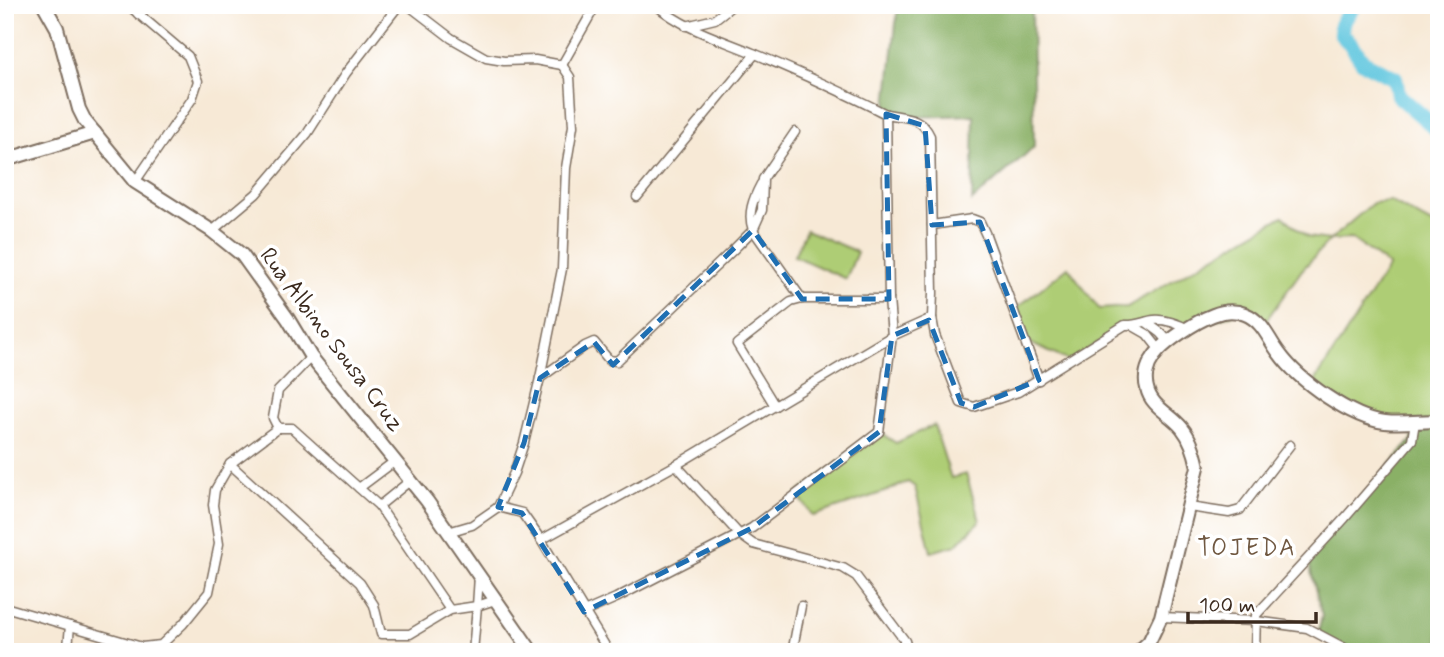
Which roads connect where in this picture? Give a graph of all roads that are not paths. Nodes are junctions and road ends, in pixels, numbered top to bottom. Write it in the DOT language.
graph roads {
  1 [pos="44,5"];
  2 [pos="128,5"];
  3 [pos="150,5"];
  4 [pos="399,5"];
  5 [pos="408,5"];
  6 [pos="596,5"];
  7 [pos="656,5"];
  8 [pos="733,5"];
  9 [pos="417,9"];
  10 [pos="138,14"];
  11 [pos="686,26"];
  12 [pos="755,54"];
  13 [pos="562,65"];
  14 [pos="886,114"];
  15 [pos="795,132"];
  16 [pos="95,133"];
  17 [pos="5,160"];
  18 [pos="135,182"];
  19 [pos="637,197"];
  20 [pos="932,225"];
  21 [pos="753,230"];
  22 [pos="212,231"];
  23 [pos="802,299"];
  24 [pos="889,299"];
  25 [pos="932,318"];
  26 [pos="1146,322"];
  27 [pos="1133,326"];
  28 [pos="1188,329"];
  29 [pos="892,336"];
  30 [pos="1164,345"];
  31 [pos="311,357"];
  32 [pos="540,378"];
  33 [pos="1039,380"];
  34 [pos="775,406"];
  35 [pos="1439,421"];
  36 [pos="1415,422"];
  37 [pos="278,428"];
  38 [pos="1290,445"];
  39 [pos="396,461"];
  40 [pos="230,464"];
  41 [pos="676,465"];
  42 [pos="411,480"];
  43 [pos="359,488"];
  44 [pos="379,506"];
  45 [pos="498,507"];
  46 [pos="1189,507"];
  47 [pos="448,532"];
  48 [pos="739,534"];
  49 [pos="541,540"];
  50 [pos="479,576"];
  51 [pos="495,600"];
  52 [pos="477,606"];
  53 [pos="801,606"];
  54 [pos="5,607"];
  55 [pos="450,610"];
  56 [pos="584,612"];
  57 [pos="1161,617"];
  58 [pos="1256,621"];
  59 [pos="71,626"];
  60 [pos="61,652"];
  61 [pos="473,652"];
  62 [pos="531,652"];
  63 [pos="609,652"];
  64 [pos="794,652"];
  65 [pos="908,652"];
  66 [pos="1138,652"];
  67 [pos="1255,652"];
  68 [pos="1349,652"];
  1 -- 16 [label="street, Rua Albino Sousa Cruz"];
  2 -- 10 [label="street"];
  3 -- 10 [label="street"];
  4 -- 22 [label="street"];
  5 -- 9 [label="street"];
  6 -- 13 [label="street"];
  7 -- 11 [label="street"];
  8 -- 11 [label="street"];
  9 -- 13 [label="street"];
  10 -- 18 [label="street"];
  11 -- 12 [label="street"];
  12 -- 14 [label="street"];
  12 -- 19 [label="street"];
  13 -- 32 [label="street"];
  14 -- 20 [label="street"];
  14 -- 24 [label="street"];
  15 -- 21 [label="street"];
  16 -- 17 [label="street"];
  16 -- 18 [label="street, Rua Albino Sousa Cruz"];
  18 -- 22 [label="street, Rua Albino Sousa Cruz"];
  20 -- 25 [label="street"];
  20 -- 33 [label="street"];
  21 -- 23 [label="street"];
  21 -- 32 [label="street"];
  22 -- 31 [label="street, Rua Albino Sousa Cruz"];
  23 -- 24 [label="street"];
  23 -- 34 [label="street"];
  24 -- 29 [label="street"];
  25 -- 29 [label="street"];
  25 -- 33 [label="street"];
  26 -- 27 [label="street"];
  26 -- 28 [label="street"];
  26 -- 30 [label="street"];
  27 -- 30 [label="street"];
  27 -- 33 [label="street"];
  28 -- 30 [label="street"];
  28 -- 36 [label="street"];
  29 -- 34 [label="street"];
  29 -- 48 [label="street"];
  30 -- 46 [label="street"];
  31 -- 37 [label="street"];
  31 -- 39 [label="street, Rua Albino Sousa Cruz"];
  32 -- 45 [label="street"];
  34 -- 41 [label="street"];
  35 -- 36 [label="street"];
  36 -- 58 [label="street"];
  37 -- 40 [label="street"];
  37 -- 43 [label="street"];
  38 -- 46 [label="street"];
  39 -- 42 [label="street, Rua Albino Sousa Cruz"];
  39 -- 43 [label="street"];
  40 -- 55 [label="street"];
  40 -- 59 [label="street"];
  41 -- 48 [label="street"];
  41 -- 49 [label="street"];
  42 -- 44 [label="street"];
  42 -- 47 [label="street, Rua Albino Sousa Cruz"];
  43 -- 44 [label="street"];
  44 -- 55 [label="street"];
  45 -- 47 [label="street"];
  45 -- 49 [label="street"];
  46 -- 57 [label="street"];
  47 -- 50 [label="street, Rua Albino Sousa Cruz"];
  48 -- 56 [label="street"];
  48 -- 65 [label="street"];
  49 -- 56 [label="street"];
  50 -- 51 [label="street, Rua Albino Sousa Cruz"];
  50 -- 52 [label="street"];
  51 -- 52 [label="street"];
  51 -- 62 [label="street, Rua Albino Sousa Cruz"];
  52 -- 55 [label="street"];
  52 -- 61 [label="street"];
  53 -- 64 [label="street"];
  54 -- 59 [label="street"];
  56 -- 63 [label="street"];
  57 -- 58 [label="street"];
  57 -- 66 [label="street"];
  58 -- 67 [label="street"];
  58 -- 68 [label="street"];
  59 -- 60 [label="street"];
}
